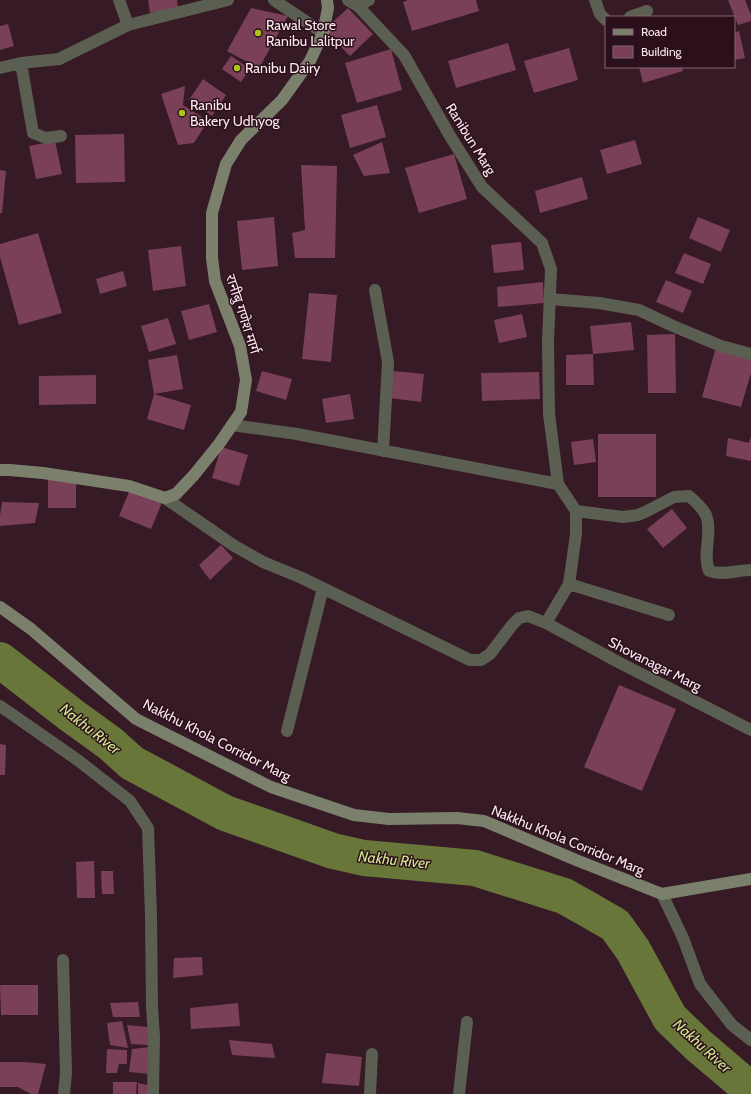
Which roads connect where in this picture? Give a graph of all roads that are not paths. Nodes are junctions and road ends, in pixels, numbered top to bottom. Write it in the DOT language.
graph roads {
  1 [pos="119,0"];
  2 [pos="228,0"];
  3 [pos="274,0"];
  4 [pos="327,0"];
  5 [pos="369,0"];
  6 [pos="595,0"];
  7 [pos="353,3"];
  8 [pos="647,11"];
  9 [pos="633,16"];
  10 [pos="605,19"];
  11 [pos="128,25"];
  12 [pos="323,33"];
  13 [pos="21,63"];
  14 [pos="0,68"];
  15 [pos="61,136"];
  16 [pos="375,290"];
  17 [pos="550,299"];
  18 [pos="751,354"];
  19 [pos="232,425"];
  20 [pos="383,451"];
  21 [pos="0,470"];
  22 [pos="558,484"];
  23 [pos="165,498"];
  24 [pos="576,511"];
  25 [pos="751,570"];
  26 [pos="569,584"];
  27 [pos="323,588"];
  28 [pos="0,607"];
  29 [pos="669,615"];
  30 [pos="546,623"];
  31 [pos="0,706"];
  32 [pos="751,730"];
  33 [pos="287,731"];
  34 [pos="751,879"];
  35 [pos="662,894"];
  36 [pos="63,960"];
  37 [pos="467,1022"];
  38 [pos="751,1040"];
  39 [pos="372,1054"];
  40 [pos="64,1094"];
  41 [pos="153,1094"];
  42 [pos="370,1094"];
  43 [pos="459,1094"];
  1 -- 11 [label="street"];
  2 -- 11 [label="street"];
  3 -- 12 [label="street"];
  4 -- 12 [label="street, रानीबु गणेश मार्ग"];
  5 -- 7 [label="street"];
  6 -- 10 [label="street"];
  7 -- 17 [label="street, Ranibun Marg"];
  8 -- 9 [label="street"];
  11 -- 13 [label="street"];
  12 -- 19 [label="street, रानीबु गणेश मार्ग"];
  13 -- 14 [label="street"];
  13 -- 15 [label="street"];
  16 -- 20 [label="street"];
  17 -- 18 [label="street"];
  17 -- 22 [label="street, Ranibun Marg"];
  19 -- 20 [label="street"];
  19 -- 23 [label="street, रानीबु गणेश मार्ग"];
  20 -- 22 [label="street"];
  21 -- 23 [label="street"];
  22 -- 24 [label="street, Ranibun Marg"];
  23 -- 27 [label="street, Shovanagar Marg"];
  24 -- 25 [label="street"];
  24 -- 26 [label="street"];
  26 -- 29 [label="street"];
  26 -- 30 [label="street"];
  27 -- 30 [label="street, Shovanagar Marg"];
  27 -- 33 [label="street"];
  28 -- 35 [label="street, Nakkhu Khola Corridor Marg"];
  30 -- 32 [label="street, Shovanagar Marg"];
  31 -- 41 [label="street"];
  34 -- 35 [label="street"];
  35 -- 38 [label="street"];
  36 -- 40 [label="street"];
  37 -- 43 [label="street"];
  39 -- 42 [label="street"];
}
